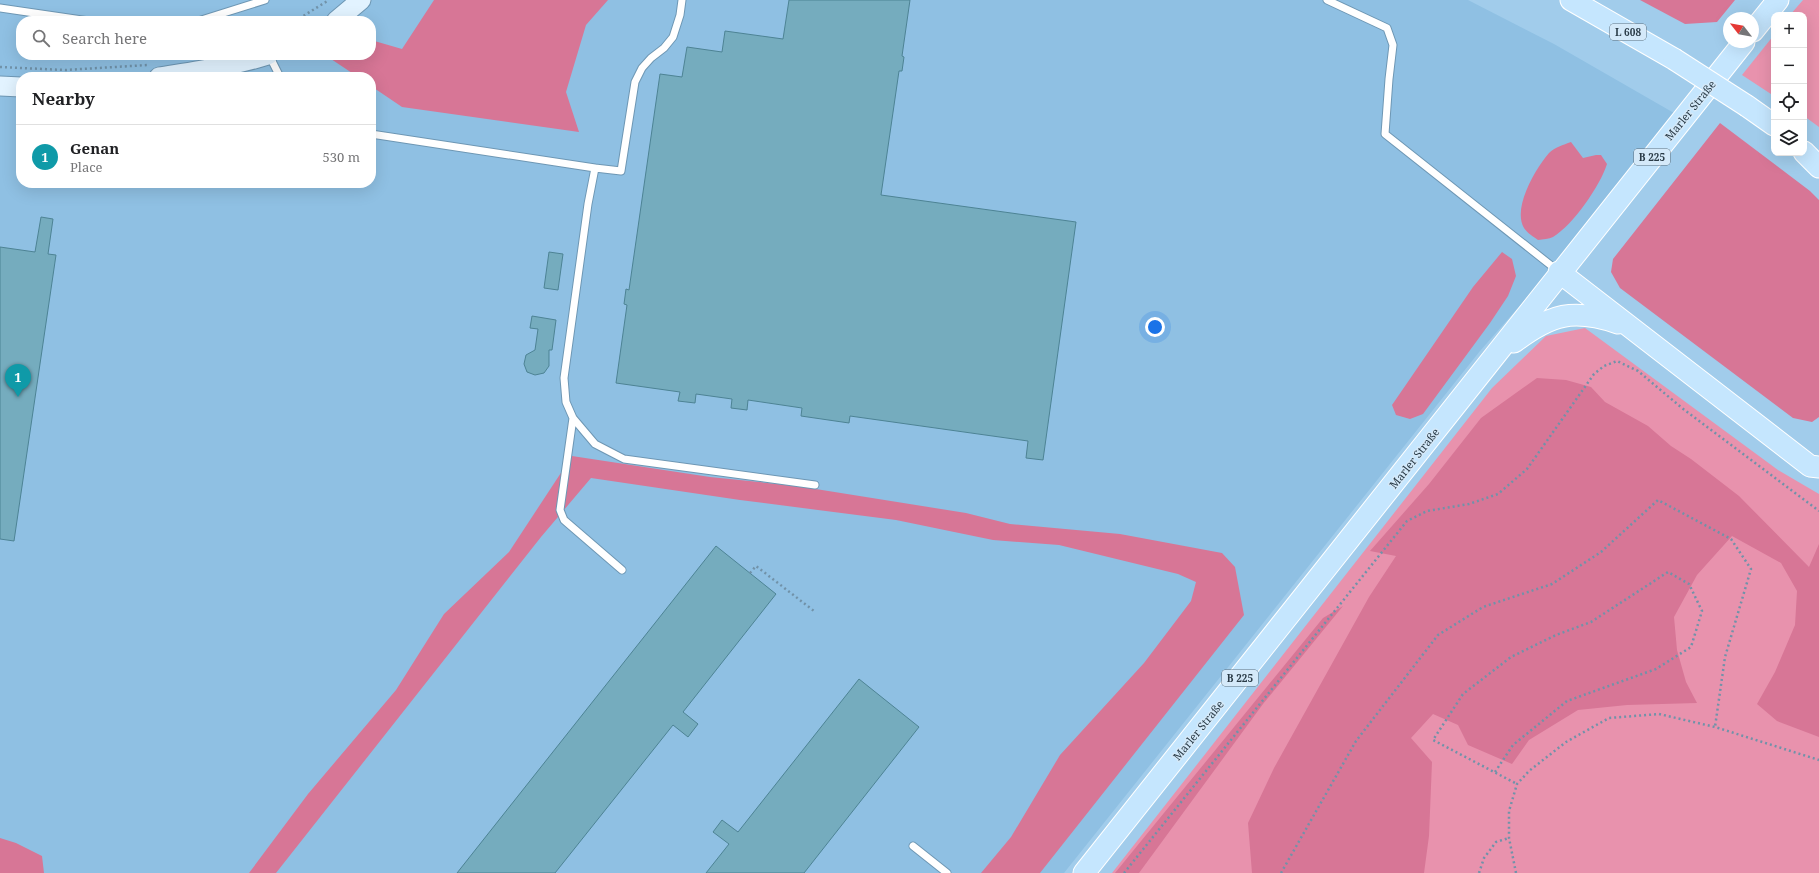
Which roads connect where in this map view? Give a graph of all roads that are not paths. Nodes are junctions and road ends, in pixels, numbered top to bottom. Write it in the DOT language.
graph roads {
  1 [pos="265,0"];
  2 [pos="360,0"];
  3 [pos="682,0"];
  4 [pos="1327,0"];
  5 [pos="1571,0"];
  6 [pos="1778,0"];
  7 [pos="0,8"];
  8 [pos="55,16"];
  9 [pos="214,16"];
  10 [pos="342,16"];
  11 [pos="1759,24"];
  12 [pos="1739,48"];
  13 [pos="253,60"];
  14 [pos="271,60"];
  15 [pos="155,71"];
  16 [pos="277,72"];
  17 [pos="0,86"];
  18 [pos="16,87"];
  19 [pos="1771,123"];
  20 [pos="376,135"];
  21 [pos="1807,143"];
  22 [pos="1807,148"];
  23 [pos="1819,149"];
  24 [pos="1807,155"];
  25 [pos="1819,157"];
  26 [pos="1819,167"];
  27 [pos="595,168"];
  28 [pos="1560,272"];
  29 [pos="1628,327"];
  30 [pos="1493,358"];
  31 [pos="573,418"];
  32 [pos="1817,465"];
  33 [pos="815,485"];
  34 [pos="622,570"];
  35 [pos="913,846"];
  36 [pos="947,873"];
  37 [pos="1084,873"];
  1 -- 9 [label="lane"];
  2 -- 10 [label="street"];
  3 -- 27 [label="lane"];
  4 -- 28 [label="lane"];
  5 -- 19 [label="main road, L 608, bridge"];
  6 -- 11 [label="main road"];
  7 -- 8 [label="lane"];
  12 -- 28 [label="main road, Marler Straße / B 225"];
  13 -- 15 [label="street"];
  14 -- 16 [label="lane"];
  17 -- 18 [label="street"];
  20 -- 27 [label="lane"];
  21 -- 23 [label="main road"];
  22 -- 25 [label="main road"];
  24 -- 26 [label="main road"];
  27 -- 31 [label="lane"];
  28 -- 29 [label="main road"];
  28 -- 30 [label="main road, Marler Straße / B 225"];
  29 -- 30 [label="main road"];
  29 -- 32 [label="main road"];
  30 -- 37 [label="main road, Marler Straße / B 225"];
  31 -- 33 [label="lane"];
  31 -- 34 [label="lane"];
  35 -- 36 [label="lane"];
}
